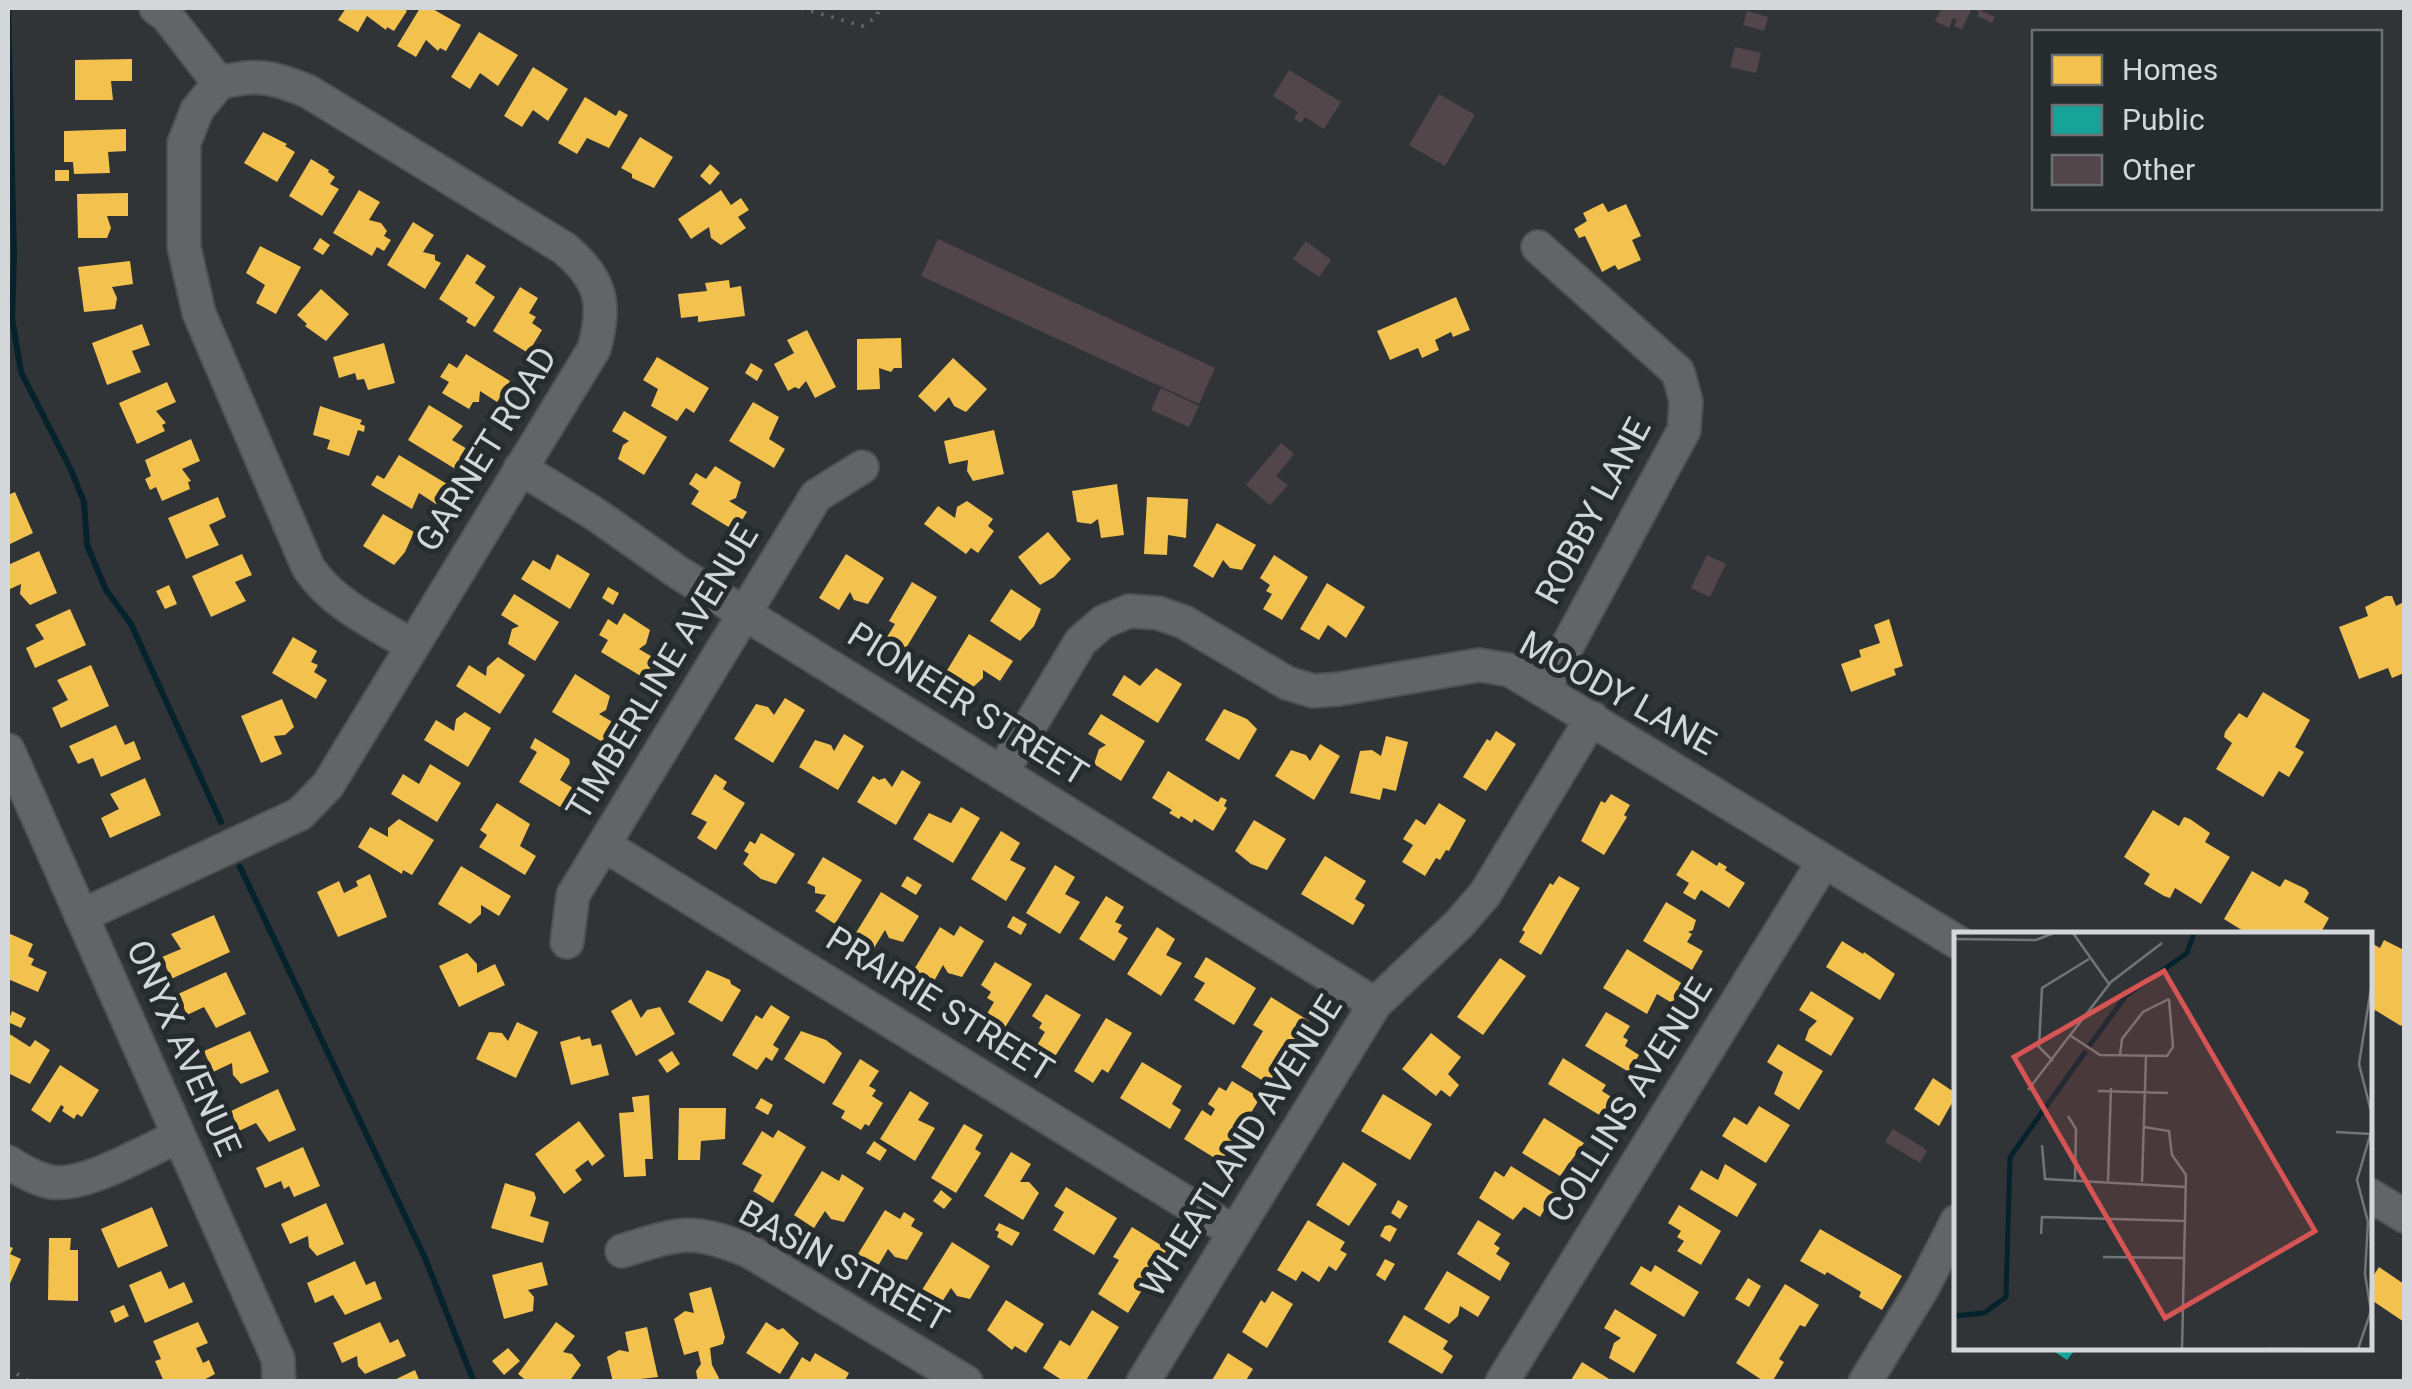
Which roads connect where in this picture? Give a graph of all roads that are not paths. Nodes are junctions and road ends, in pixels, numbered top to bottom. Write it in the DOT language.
graph roads {
  1 [pos="156,8"];
  2 [pos="219,82"];
  3 [pos="1538,247"];
  4 [pos="862,467"];
  5 [pos="520,468"];
  6 [pos="745,614"];
  7 [pos="413,646"];
  8 [pos="1544,689"];
  9 [pos="1592,718"];
  10 [pos="8,750"];
  11 [pos="1002,772"];
  12 [pos="604,844"];
  13 [pos="1824,861"];
  14 [pos="81,916"];
  15 [pos="1954,940"];
  16 [pos="567,942"];
  17 [pos="1376,1004"];
  18 [pos="179,1136"];
  19 [pos="8,1162"];
  20 [pos="2372,1195"];
  21 [pos="2404,1216"];
  22 [pos="1954,1227"];
  23 [pos="1234,1232"];
  24 [pos="622,1251"];
  25 [pos="278,1382"];
  26 [pos="966,1382"];
  27 [pos="1143,1382"];
  28 [pos="1502,1382"];
  29 [pos="1865,1382"];
  1 -- 2 [label="street"];
  2 -- 5 [label="street, GARNET ROAD"];
  2 -- 7 [label="street"];
  3 -- 8 [label="street, ROBBY LANE"];
  4 -- 6 [label="street, TIMBERLINE AVENUE"];
  5 -- 6 [label="street, PIONEER STREET"];
  5 -- 7 [label="street, GARNET ROAD"];
  6 -- 11 [label="street, PIONEER STREET"];
  6 -- 12 [label="street, TIMBERLINE AVENUE"];
  7 -- 14 [label="street, GARNET ROAD"];
  8 -- 9 [label="street, MOODY LANE"];
  8 -- 11 [label="street, MOODY LANE"];
  9 -- 13 [label="street, MOODY LANE"];
  9 -- 17 [label="street, WHEATLAND AVENUE"];
  10 -- 14 [label="street, ONYX AVENUE"];
  11 -- 17 [label="street, PIONEER STREET"];
  12 -- 16 [label="street, TIMBERLINE AVENUE"];
  12 -- 23 [label="street, PRAIRIE STREET"];
  13 -- 15 [label="street, MOODY LANE"];
  13 -- 28 [label="street, COLLINS AVENUE"];
  14 -- 18 [label="street, ONYX AVENUE"];
  17 -- 23 [label="street, WHEATLAND AVENUE"];
  18 -- 19 [label="street"];
  18 -- 25 [label="street, ONYX AVENUE"];
  20 -- 21 [label="street"];
  22 -- 29 [label="street"];
  23 -- 27 [label="street, WHEATLAND AVENUE"];
  24 -- 26 [label="street, BASIN STREET"];
}
